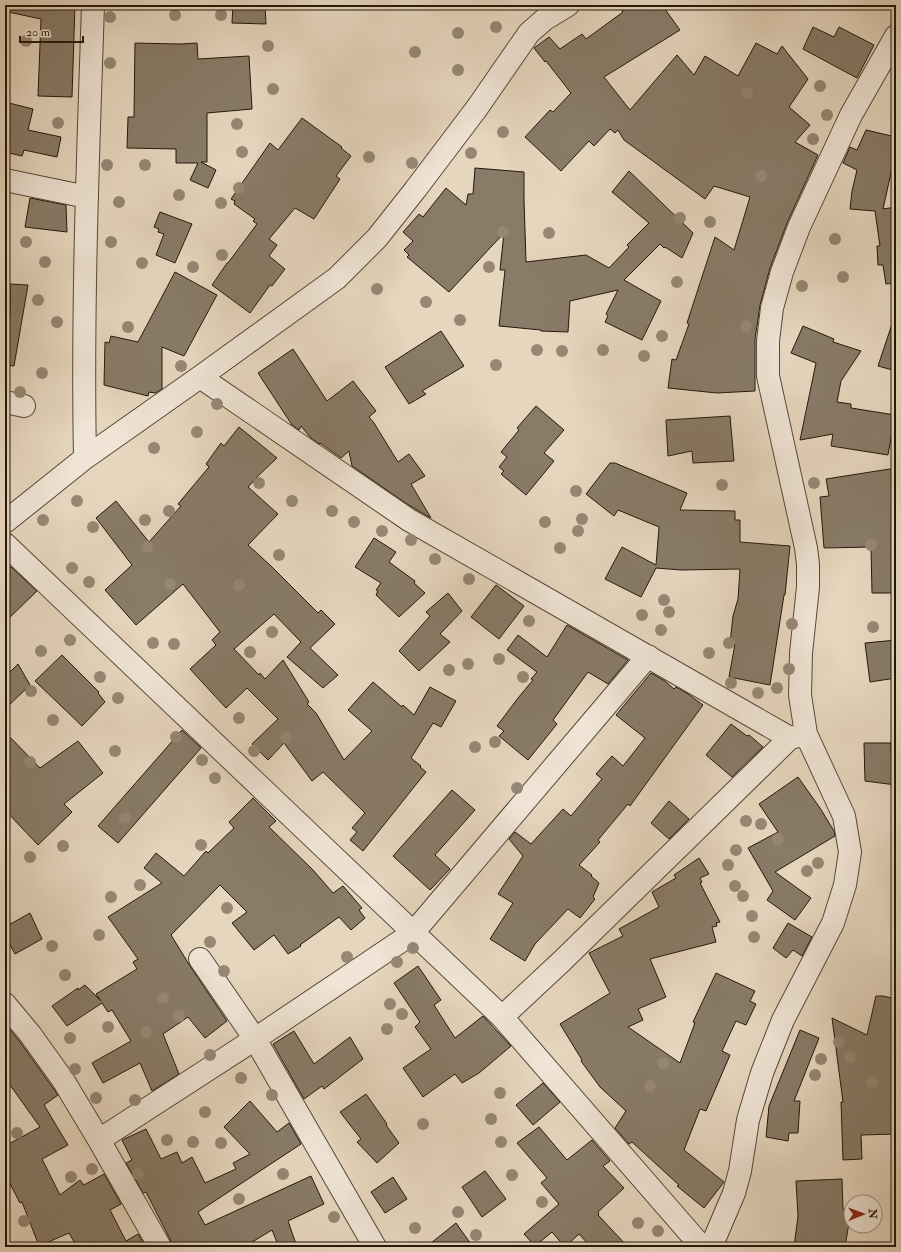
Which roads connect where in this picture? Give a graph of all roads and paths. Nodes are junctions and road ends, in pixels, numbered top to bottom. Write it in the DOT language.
graph roads {
  1 [pos="93,5"];
  2 [pos="568,5"];
  3 [pos="896,36"];
  4 [pos="5,180"];
  5 [pos="87,196"];
  6 [pos="200,377"];
  7 [pos="85,458"];
  8 [pos="5,522"];
  9 [pos="5,544"];
  10 [pos="648,656"];
  11 [pos="798,736"];
  12 [pos="413,933"];
  13 [pos="200,959"];
  14 [pos="5,1004"];
  15 [pos="502,1017"];
  16 [pos="255,1039"];
  17 [pos="100,1140"];
  18 [pos="160,1247"];
  19 [pos="375,1247"];
  20 [pos="702,1247"];
  21 [pos="711,1247"];
  1 -- 5 [label="street"];
  2 -- 6 [label="street"];
  3 -- 11 [label="street"];
  4 -- 5 [label="street"];
  5 -- 7 [label="street"];
  6 -- 7 [label="street"];
  6 -- 10 [label="street"];
  7 -- 8 [label="street"];
  9 -- 12 [label="street"];
  10 -- 11 [label="street"];
  10 -- 12 [label="street"];
  11 -- 15 [label="street"];
  11 -- 21 [label="street"];
  12 -- 15 [label="street"];
  12 -- 16 [label="street"];
  13 -- 16 [label="street"];
  14 -- 17 [label="street"];
  15 -- 20 [label="street"];
  16 -- 17 [label="street"];
  16 -- 19 [label="street"];
  17 -- 18 [label="street"];
}
